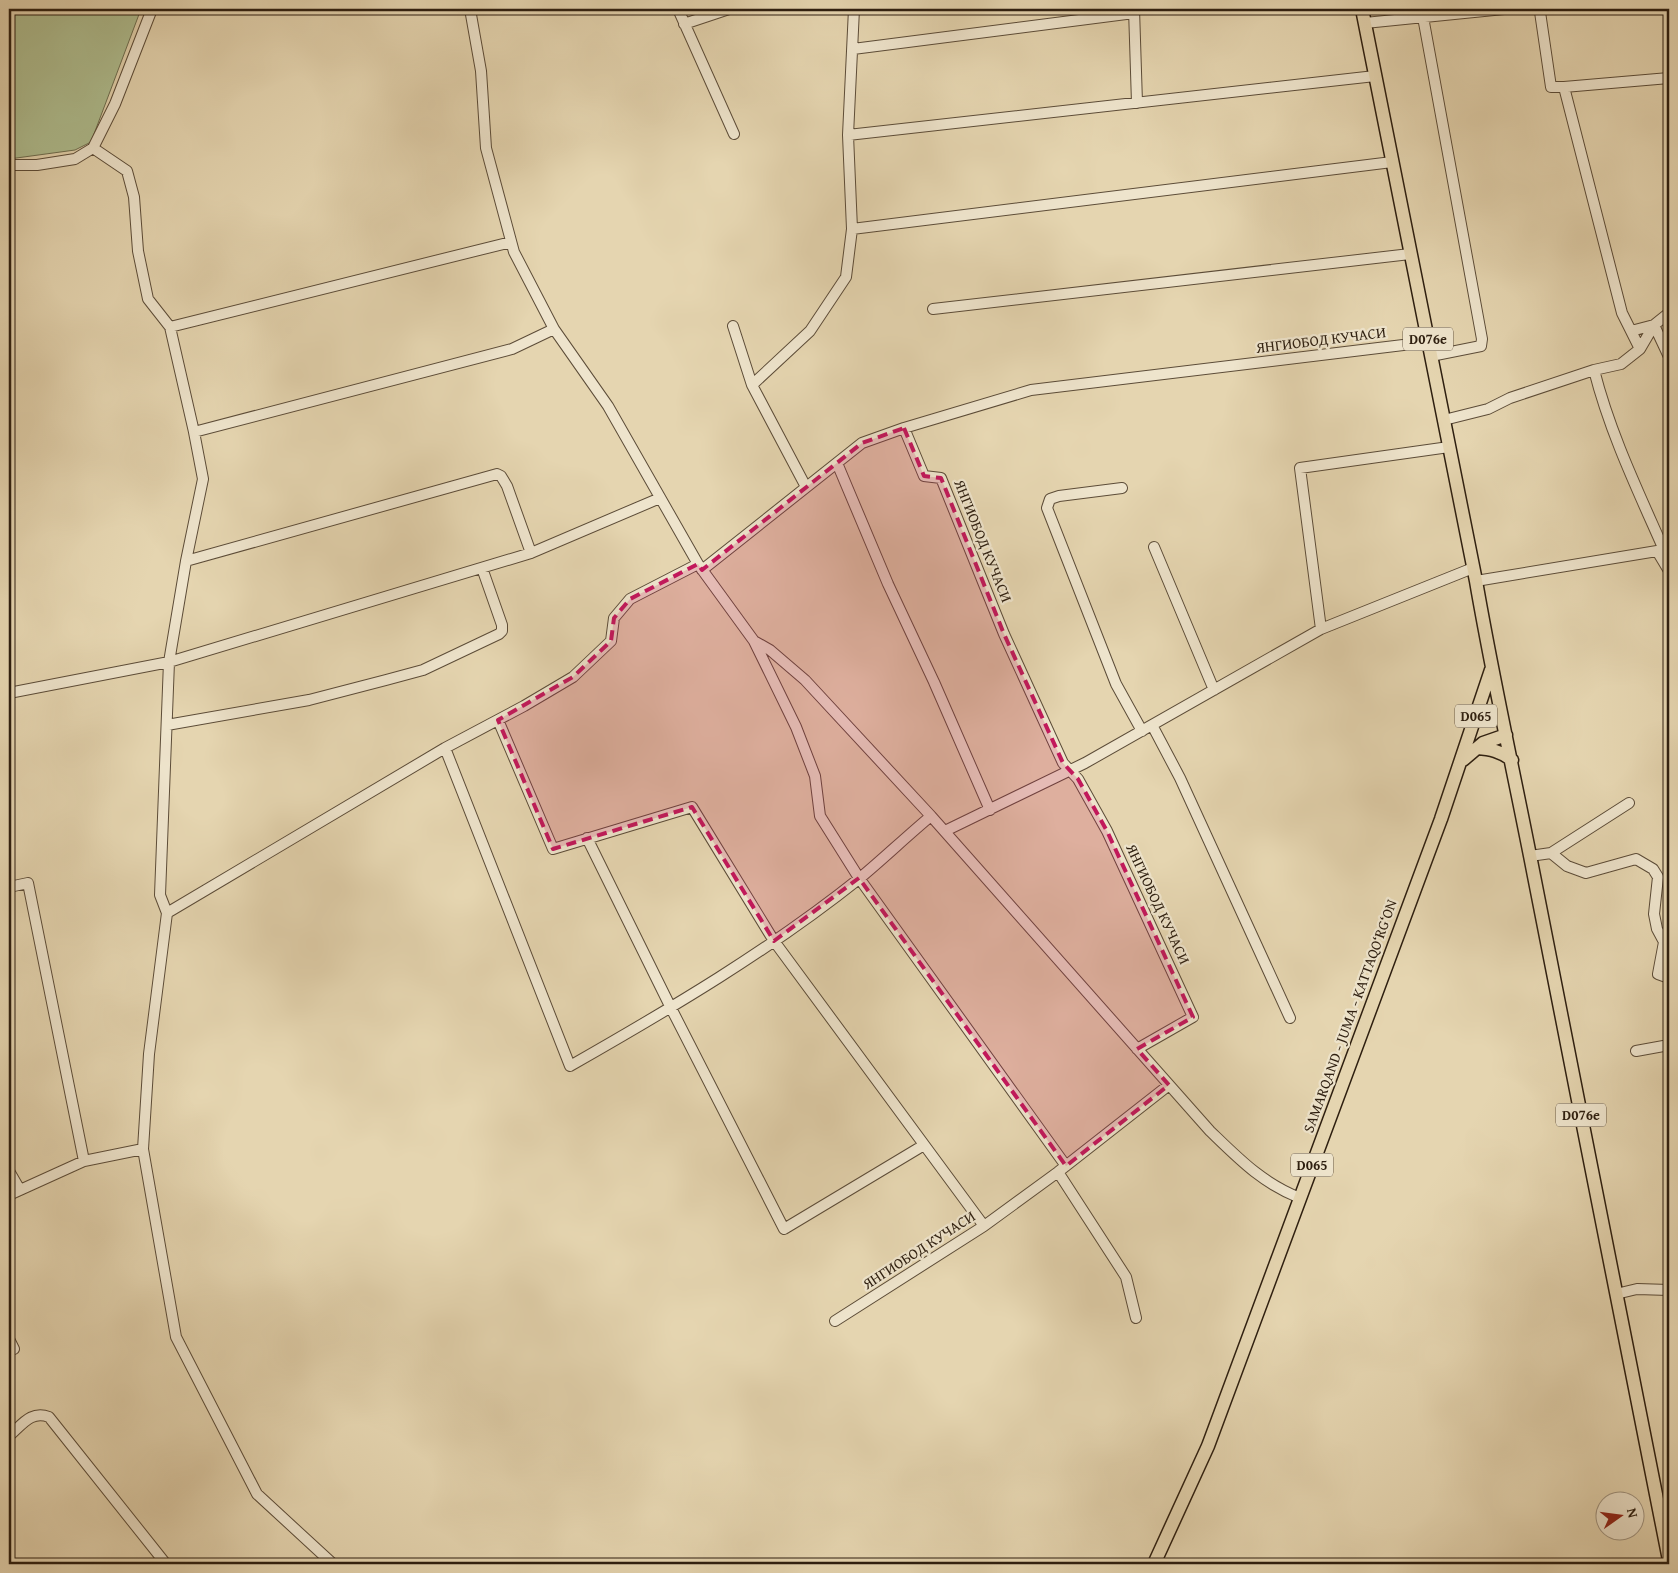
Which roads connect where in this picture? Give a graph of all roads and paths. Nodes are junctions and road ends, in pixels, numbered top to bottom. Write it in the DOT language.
graph roads {
  1 [pos="152,9"];
  2 [pos="470,9"];
  3 [pos="678,9"];
  4 [pos="729,9"];
  5 [pos="854,9"];
  6 [pos="1362,9"];
  7 [pos="1397,9"];
  8 [pos="1504,9"];
  9 [pos="1537,9"];
  10 [pos="1134,11"];
  11 [pos="1423,17"];
  12 [pos="1397,21"];
  13 [pos="1365,23"];
  14 [pos="684,24"];
  15 [pos="853,49"];
  16 [pos="1375,76"];
  17 [pos="1669,78"];
  18 [pos="1564,88"];
  19 [pos="1137,102"];
  20 [pos="734,134"];
  21 [pos="848,134"];
  22 [pos="93,148"];
  23 [pos="1392,162"];
  24 [pos="9,164"];
  25 [pos="852,229"];
  26 [pos="511,242"];
  27 [pos="1410,254"];
  28 [pos="933,309"];
  29 [pos="1669,313"];
  30 [pos="1654,325"];
  31 [pos="733,326"];
  32 [pos="170,327"];
  33 [pos="554,329"];
  34 [pos="1631,331"];
  35 [pos="1428,342"];
  36 [pos="1640,349"];
  37 [pos="1431,356"];
  38 [pos="1669,357"];
  39 [pos="1594,370"];
  40 [pos="752,385"];
  41 [pos="1444,420"];
  42 [pos="904,428"];
  43 [pos="194,432"];
  44 [pos="1449,447"];
  45 [pos="837,463"];
  46 [pos="806,487"];
  47 [pos="1122,488"];
  48 [pos="660,498"];
  49 [pos="1154,547"];
  50 [pos="1663,550"];
  51 [pos="531,553"];
  52 [pos="186,561"];
  53 [pos="700,567"];
  54 [pos="482,568"];
  55 [pos="1473,568"];
  56 [pos="1669,571"];
  57 [pos="1476,581"];
  58 [pos="1321,629"];
  59 [pos="754,642"];
  60 [pos="169,662"];
  61 [pos="1491,670"];
  62 [pos="1214,690"];
  63 [pos="9,693"];
  64 [pos="498,720"];
  65 [pos="167,724"];
  66 [pos="1152,725"];
  67 [pos="1142,731"];
  68 [pos="1506,735"];
  69 [pos="445,748"];
  70 [pos="1477,748"];
  71 [pos="1512,760"];
  72 [pos="1461,762"];
  73 [pos="1071,771"];
  74 [pos="1629,803"];
  75 [pos="990,810"];
  76 [pos="931,816"];
  77 [pos="945,831"];
  78 [pos="587,838"];
  79 [pos="1552,853"];
  80 [pos="1530,856"];
  81 [pos="859,878"];
  82 [pos="9,887"];
  83 [pos="167,913"];
  84 [pos="1657,928"];
  85 [pos="1669,932"];
  86 [pos="774,941"];
  87 [pos="1669,978"];
  88 [pos="671,1008"];
  89 [pos="1290,1018"];
  90 [pos="1669,1046"];
  91 [pos="1137,1048"];
  92 [pos="1636,1051"];
  93 [pos="1169,1085"];
  94 [pos="924,1145"];
  95 [pos="143,1148"];
  96 [pos="84,1161"];
  97 [pos="1062,1169"];
  98 [pos="9,1171"];
  99 [pos="20,1190"];
  100 [pos="9,1195"];
  101 [pos="1300,1198"];
  102 [pos="984,1226"];
  103 [pos="1669,1290"];
  104 [pos="1616,1294"];
  105 [pos="1136,1318"];
  106 [pos="835,1321"];
  107 [pos="9,1339"];
  108 [pos="14,1349"];
  109 [pos="9,1436"];
  110 [pos="1669,1560"];
  111 [pos="166,1564"];
  112 [pos="333,1564"];
  113 [pos="1154,1564"];
  1 -- 22 [label="street"];
  2 -- 26 [label="street"];
  3 -- 14 [label="street"];
  4 -- 14 [label="street"];
  5 -- 15 [label="street"];
  6 -- 13 [label="main road, D076e"];
  7 -- 12 [label="street"];
  8 -- 11 [label="street"];
  9 -- 18 [label="street"];
  10 -- 15 [label="street"];
  10 -- 19 [label="street"];
  11 -- 12 [label="street"];
  11 -- 37 [label="street"];
  12 -- 13 [label="street"];
  13 -- 16 [label="main road, D076e"];
  14 -- 20 [label="street"];
  15 -- 21 [label="street"];
  16 -- 19 [label="street"];
  16 -- 23 [label="main road, D076e"];
  17 -- 18 [label="street"];
  18 -- 34 [label="street"];
  19 -- 21 [label="street"];
  21 -- 25 [label="street"];
  22 -- 24 [label="street"];
  22 -- 32 [label="street"];
  23 -- 25 [label="street"];
  23 -- 27 [label="main road, D076e"];
  25 -- 40 [label="street"];
  26 -- 32 [label="street"];
  26 -- 33 [label="street"];
  27 -- 28 [label="street"];
  27 -- 35 [label="main road, D076e"];
  29 -- 30 [label="street"];
  30 -- 34 [label="street"];
  30 -- 36 [label="street"];
  30 -- 38 [label="street"];
  31 -- 40 [label="street"];
  32 -- 43 [label="street"];
  33 -- 43 [label="street"];
  33 -- 48 [label="street"];
  34 -- 36 [label="street"];
  35 -- 37 [label="main road, D076e"];
  35 -- 42 [label="street, ЯНГИОБОД КУЧАСИ"];
  36 -- 39 [label="street"];
  37 -- 41 [label="main road, D076e"];
  39 -- 41 [label="street"];
  39 -- 50 [label="street"];
  40 -- 46 [label="street"];
  41 -- 44 [label="main road, D076e"];
  42 -- 45 [label="street"];
  42 -- 73 [label="street, ЯНГИОБОД КУЧАСИ"];
  43 -- 52 [label="street"];
  44 -- 55 [label="main road, D076e"];
  44 -- 58 [label="street"];
  45 -- 46 [label="street"];
  45 -- 75 [label="street"];
  46 -- 53 [label="street"];
  47 -- 67 [label="street"];
  48 -- 51 [label="street"];
  48 -- 53 [label="street"];
  49 -- 62 [label="street"];
  50 -- 56 [label="street"];
  50 -- 57 [label="street"];
  51 -- 52 [label="street"];
  51 -- 54 [label="street"];
  52 -- 60 [label="street"];
  53 -- 59 [label="street"];
  53 -- 64 [label="street"];
  54 -- 60 [label="street"];
  54 -- 65 [label="street"];
  55 -- 57 [label="main road, D076e"];
  55 -- 58 [label="street"];
  57 -- 61 [label="main road, D076e"];
  58 -- 62 [label="street"];
  59 -- 76 [label="street"];
  59 -- 81 [label="street"];
  60 -- 63 [label="street"];
  60 -- 65 [label="street"];
  61 -- 68 [label="main road, D076e"];
  61 -- 72 [label="main road, SAMARQAND - JUMA - KATTAQO‘RG‘ON / D065"];
  62 -- 66 [label="street"];
  64 -- 69 [label="street"];
  64 -- 78 [label="street"];
  65 -- 83 [label="street"];
  66 -- 67 [label="street"];
  66 -- 89 [label="street"];
  67 -- 73 [label="street"];
  68 -- 70 [label="main road, D065"];
  68 -- 71 [label="main road, D076e"];
  69 -- 83 [label="street"];
  69 -- 88 [label="street"];
  70 -- 71 [label="main road"];
  70 -- 72 [label="main road, D065"];
  71 -- 80 [label="main road, D076e"];
  72 -- 101 [label="main road, SAMARQAND - JUMA - KATTAQO‘RG‘ON / D065"];
  73 -- 75 [label="street"];
  73 -- 91 [label="street, ЯНГИОБОД КУЧАСИ"];
  74 -- 79 [label="street"];
  75 -- 77 [label="street"];
  76 -- 77 [label="street"];
  76 -- 81 [label="street"];
  77 -- 91 [label="street"];
  78 -- 86 [label="street"];
  78 -- 88 [label="street"];
  79 -- 80 [label="street"];
  79 -- 84 [label="street"];
  80 -- 104 [label="main road, D076e"];
  81 -- 86 [label="street"];
  81 -- 97 [label="street"];
  82 -- 96 [label="street"];
  83 -- 95 [label="street"];
  84 -- 85 [label="street"];
  84 -- 87 [label="street"];
  86 -- 88 [label="street"];
  86 -- 94 [label="street"];
  88 -- 94 [label="street"];
  90 -- 92 [label="street"];
  91 -- 93 [label="street"];
  93 -- 97 [label="street, ЯНГИОБОД КУЧАСИ"];
  93 -- 101 [label="street"];
  94 -- 102 [label="street"];
  95 -- 96 [label="street"];
  95 -- 112 [label="street"];
  96 -- 99 [label="street"];
  97 -- 102 [label="street, ЯНГИОБОД КУЧАСИ"];
  97 -- 105 [label="street"];
  98 -- 99 [label="street"];
  99 -- 100 [label="street"];
  101 -- 113 [label="main road, SAMARQAND - JUMA - KATTAQO‘RG‘ON / D065"];
  102 -- 106 [label="street, ЯНГИОБОД КУЧАСИ"];
  103 -- 104 [label="street"];
  104 -- 110 [label="main road, D076e"];
  107 -- 108 [label="street"];
  109 -- 111 [label="street"];
}
